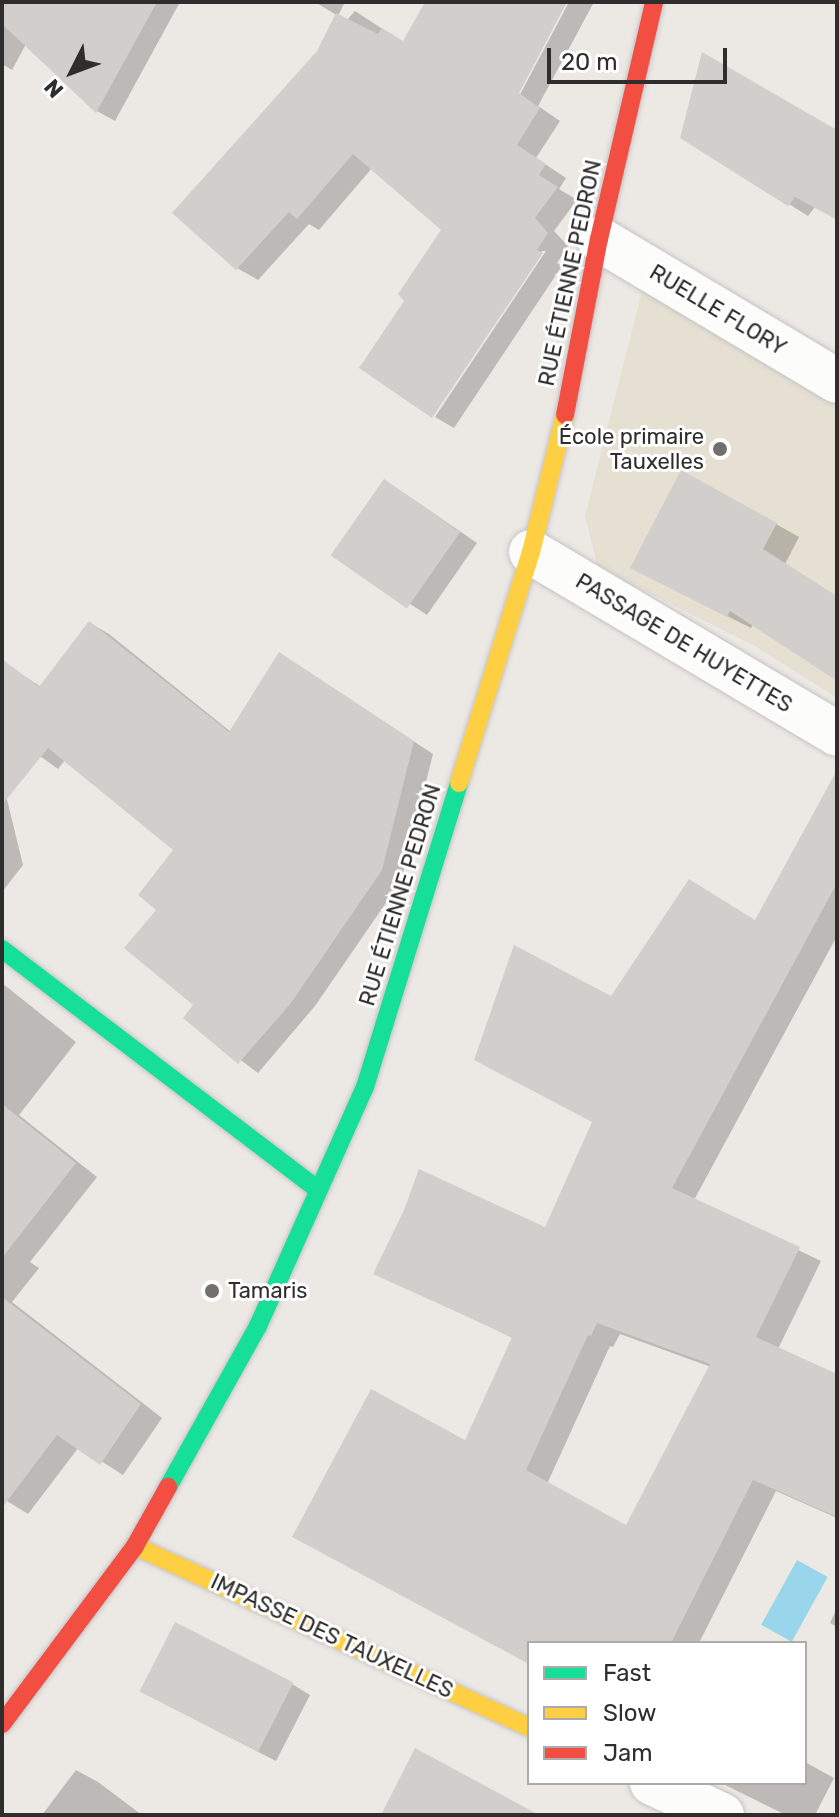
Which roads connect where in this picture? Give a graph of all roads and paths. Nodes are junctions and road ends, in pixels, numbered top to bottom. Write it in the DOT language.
graph roads {
  1 [pos="654,2"];
  2 [pos="599,239"];
  3 [pos="837,381"];
  4 [pos="531,552"];
  5 [pos="837,734"];
  6 [pos="2,949"];
  7 [pos="318,1190"];
  8 [pos="135,1546"];
  9 [pos="2,1724"];
  10 [pos="527,1726"];
  11 [pos="656,1785"];
  12 [pos="722,1815"];
  1 -- 2 [label="street, RUE ÉTIENNE PEDRON"];
  2 -- 3 [label="street, RUELLE FLORY"];
  2 -- 4 [label="street, RUE ÉTIENNE PEDRON"];
  4 -- 5 [label="street, PASSAGE DE HUYETTES"];
  4 -- 7 [label="street, RUE ÉTIENNE PEDRON"];
  6 -- 7 [label="street"];
  7 -- 8 [label="street, RUE ÉTIENNE PEDRON"];
  8 -- 9 [label="street, RUE ÉTIENNE PEDRON"];
  8 -- 10 [label="street, IMPASSE DES TAUXELLES"];
  11 -- 12 [label="street"];
}
